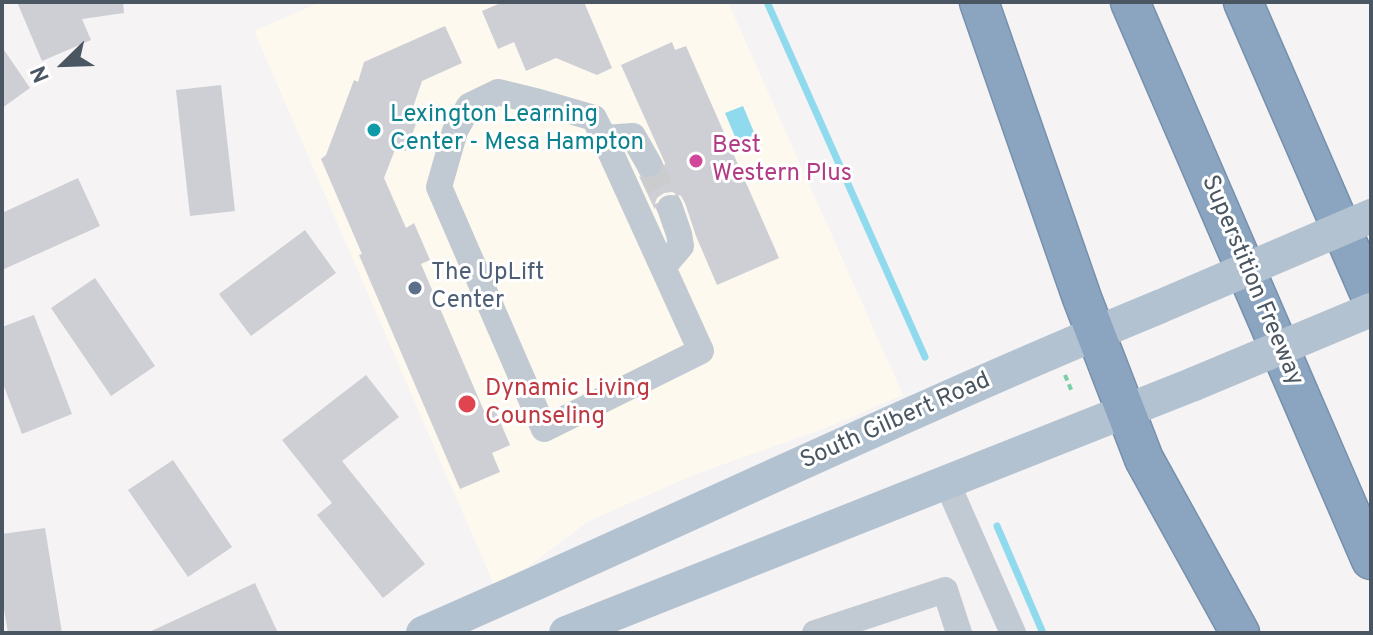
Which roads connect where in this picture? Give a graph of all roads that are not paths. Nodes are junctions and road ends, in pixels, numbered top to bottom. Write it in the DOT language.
graph roads {
  1 [pos="979,2"];
  2 [pos="1130,2"];
  3 [pos="1243,2"];
  4 [pos="604,138"];
  5 [pos="649,164"];
  6 [pos="670,208"];
  7 [pos="1371,216"];
  8 [pos="663,267"];
  9 [pos="1371,297"];
  10 [pos="1371,310"];
  11 [pos="1095,333"];
  12 [pos="1126,412"];
  13 [pos="947,483"];
  14 [pos="1371,560"];
  15 [pos="423,633"];
  16 [pos="566,633"];
  17 [pos="815,633"];
  18 [pos="959,633"];
  19 [pos="1013,633"];
  20 [pos="1240,633"];
  1 -- 11 [label="highway"];
  2 -- 14 [label="highway, Superstition Freeway"];
  3 -- 9 [label="highway"];
  4 -- 5 [label="lane"];
  4 -- 8 [label="lane"];
  4 -- 8 [label="lane"];
  6 -- 8 [label="lane"];
  7 -- 11 [label="main road, South Gilbert Road, bridge"];
  10 -- 12 [label="main road, bridge"];
  11 -- 12 [label="highway"];
  11 -- 15 [label="main road, South Gilbert Road"];
  12 -- 13 [label="main road"];
  12 -- 20 [label="highway"];
  13 -- 16 [label="main road"];
  13 -- 19 [label="lane"];
  17 -- 18 [label="lane"];
}
